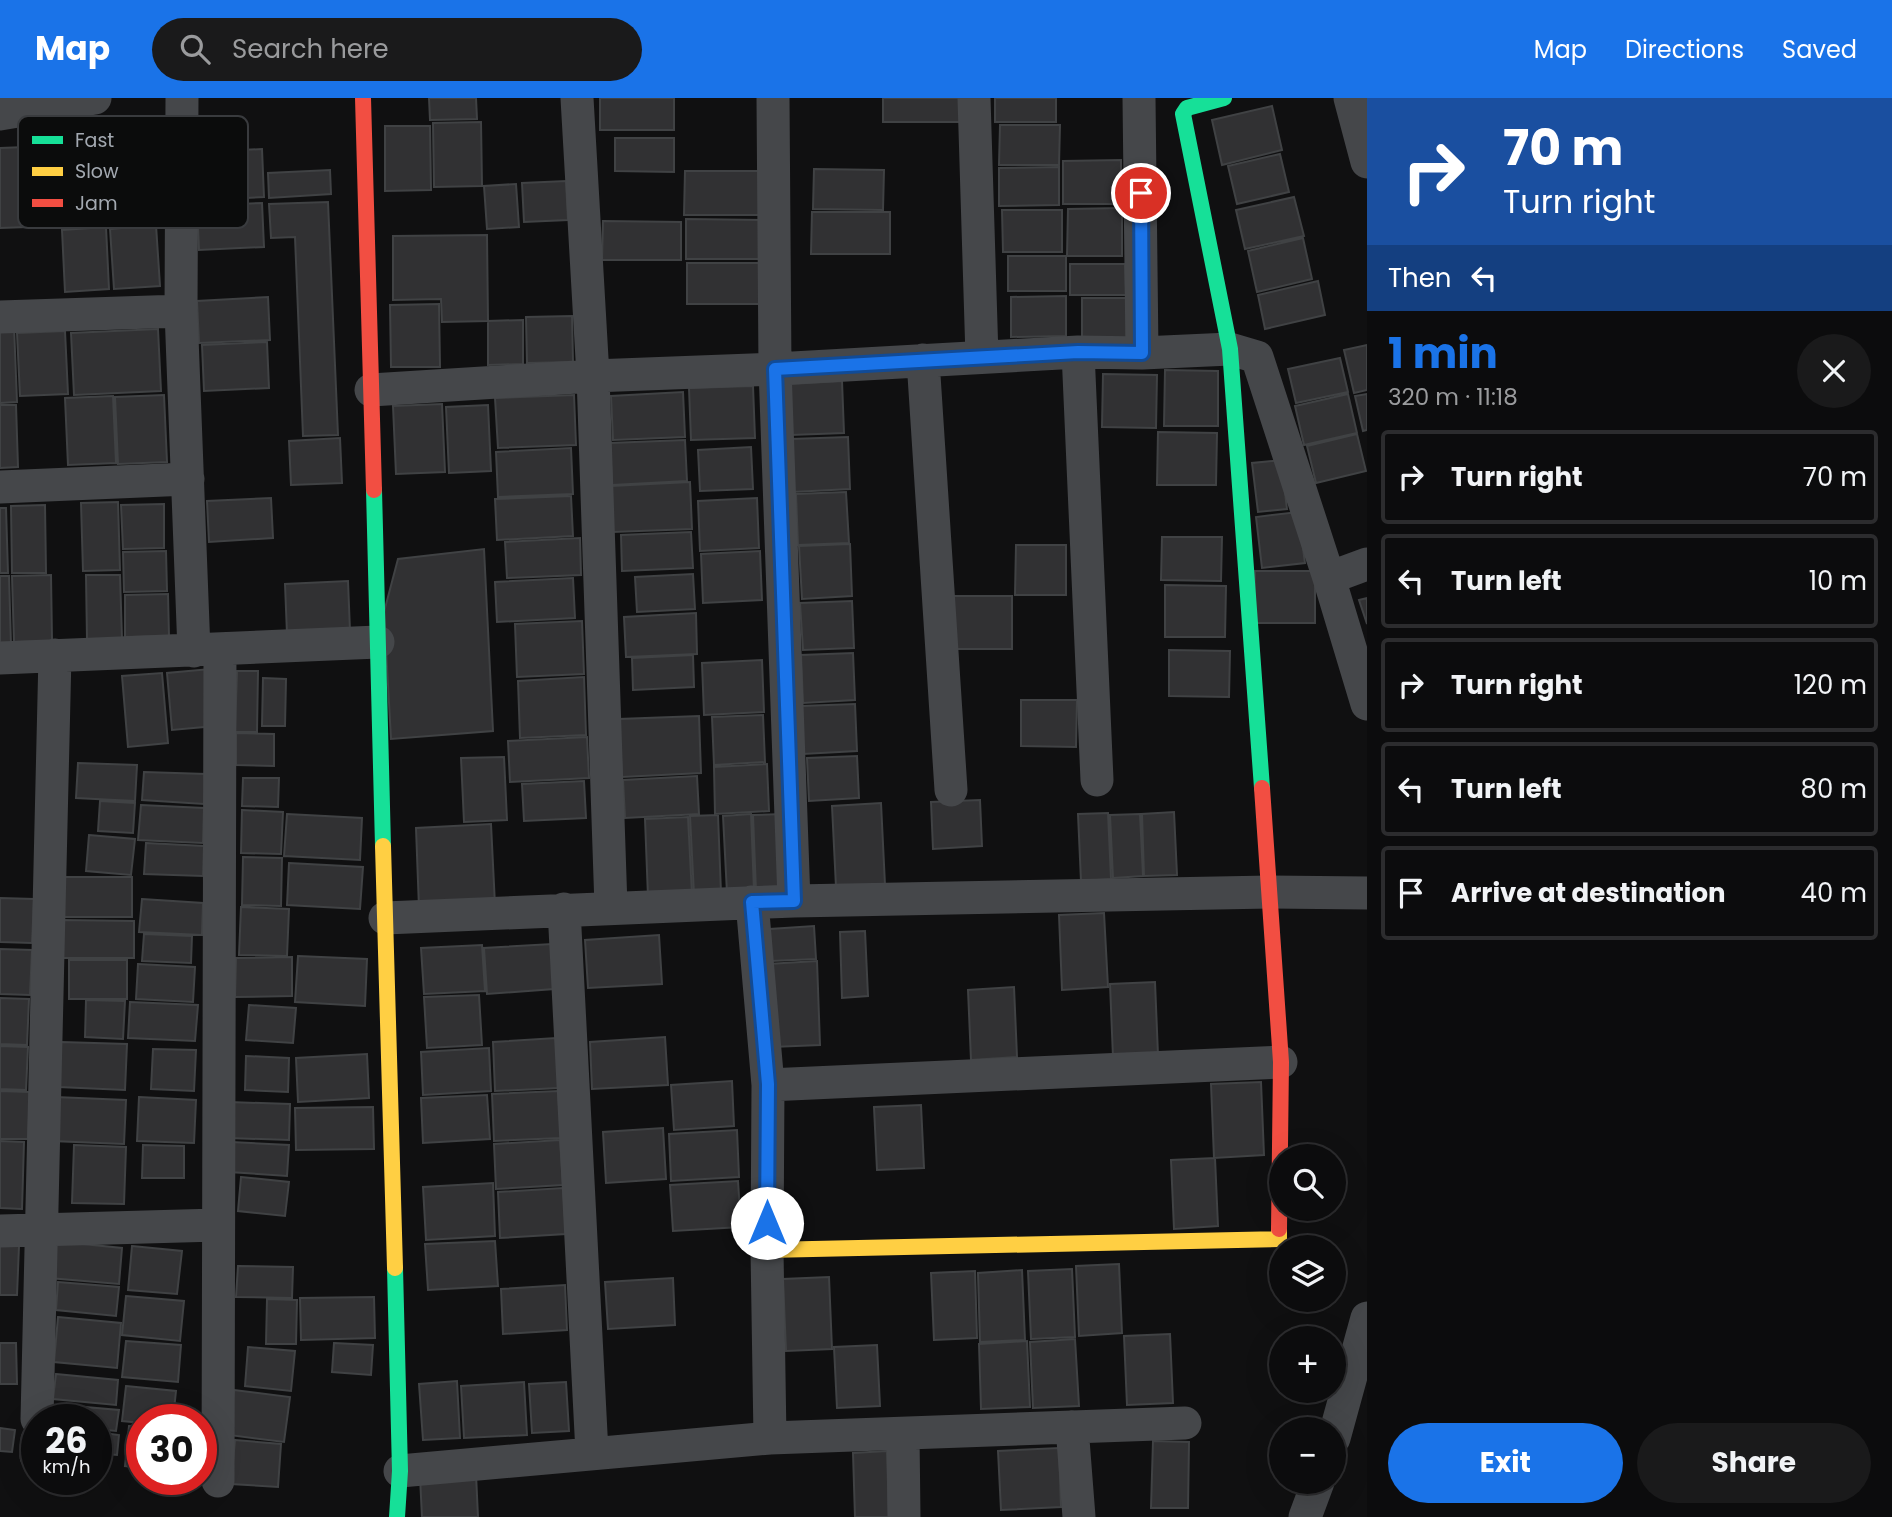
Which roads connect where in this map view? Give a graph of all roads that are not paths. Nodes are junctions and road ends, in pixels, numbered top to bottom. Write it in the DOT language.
graph roads {
  1 [pos="95,98"];
  2 [pos="182,98"];
  3 [pos="363,98"];
  4 [pos="577,98"];
  5 [pos="773,98"];
  6 [pos="974,98"];
  7 [pos="1139,98"];
  8 [pos="1224,98"];
  9 [pos="1350,98"];
  10 [pos="0,114"];
  11 [pos="182,116"];
  12 [pos="1367,162"];
  13 [pos="181,228"];
  14 [pos="181,311"];
  15 [pos="0,317"];
  16 [pos="1230,349"];
  17 [pos="1078,352"];
  18 [pos="1142,353"];
  19 [pos="982,357"];
  20 [pos="923,360"];
  21 [pos="775,369"];
  22 [pos="593,376"];
  23 [pos="371,390"];
  24 [pos="188,480"];
  25 [pos="0,487"];
  26 [pos="1367,564"];
  27 [pos="1329,578"];
  28 [pos="378,642"];
  29 [pos="207,650"];
  30 [pos="55,655"];
  31 [pos="0,658"];
  32 [pos="1367,704"];
  33 [pos="1097,780"];
  34 [pos="951,790"];
  35 [pos="1270,892"];
  36 [pos="1367,893"];
  37 [pos="794,901"];
  38 [pos="752,902"];
  39 [pos="611,907"];
  40 [pos="564,909"];
  41 [pos="385,918"];
  42 [pos="1281,1062"];
  43 [pos="768,1084"];
  44 [pos="218,1225"];
  45 [pos="0,1231"];
  46 [pos="41,1231"];
  47 [pos="767,1250"];
  48 [pos="1367,1318"];
  49 [pos="37,1404"];
  50 [pos="1340,1417"];
  51 [pos="1185,1423"];
  52 [pos="1072,1427"];
  53 [pos="903,1434"];
  54 [pos="770,1438"];
  55 [pos="592,1453"];
  56 [pos="400,1471"];
  57 [pos="218,1481"];
  58 [pos="1314,1494"];
  59 [pos="397,1517"];
  60 [pos="904,1517"];
  61 [pos="1079,1517"];
  62 [pos="1305,1517"];
  1 -- 10 [label="street"];
  2 -- 11 [label="street"];
  3 -- 23 [label="street"];
  4 -- 22 [label="street"];
  5 -- 21 [label="street"];
  6 -- 19 [label="street"];
  7 -- 18 [label="street"];
  8 -- 16 [label="street"];
  9 -- 12 [label="street"];
  13 -- 14 [label="street"];
  14 -- 15 [label="street"];
  14 -- 24 [label="street"];
  16 -- 18 [label="street"];
  16 -- 27 [label="street"];
  16 -- 35 [label="street"];
  17 -- 18 [label="street"];
  17 -- 19 [label="street"];
  17 -- 33 [label="street"];
  19 -- 20 [label="street"];
  20 -- 21 [label="street"];
  20 -- 34 [label="street"];
  21 -- 22 [label="street"];
  21 -- 37 [label="street"];
  22 -- 23 [label="street"];
  22 -- 39 [label="street"];
  23 -- 28 [label="street"];
  24 -- 25 [label="street"];
  24 -- 29 [label="street"];
  26 -- 27 [label="street"];
  27 -- 32 [label="street"];
  28 -- 29 [label="street"];
  28 -- 41 [label="street"];
  29 -- 30 [label="street"];
  29 -- 44 [label="street"];
  30 -- 31 [label="street"];
  30 -- 46 [label="street"];
  35 -- 36 [label="street"];
  35 -- 37 [label="street"];
  35 -- 42 [label="street"];
  37 -- 38 [label="street"];
  38 -- 39 [label="street"];
  38 -- 43 [label="street"];
  39 -- 40 [label="street"];
  40 -- 41 [label="street"];
  40 -- 55 [label="street"];
  41 -- 56 [label="street"];
  42 -- 43 [label="street"];
  42 -- 47 [label="street"];
  43 -- 47 [label="street"];
  44 -- 46 [label="street"];
  44 -- 57 [label="street"];
  45 -- 46 [label="street"];
  46 -- 49 [label="street"];
  47 -- 54 [label="street"];
  48 -- 50 [label="street"];
  51 -- 52 [label="street"];
  52 -- 53 [label="street"];
  52 -- 61 [label="street"];
  53 -- 54 [label="street"];
  53 -- 60 [label="street"];
  54 -- 55 [label="street"];
  55 -- 56 [label="street"];
  56 -- 59 [label="street"];
  58 -- 62 [label="street"];
}
